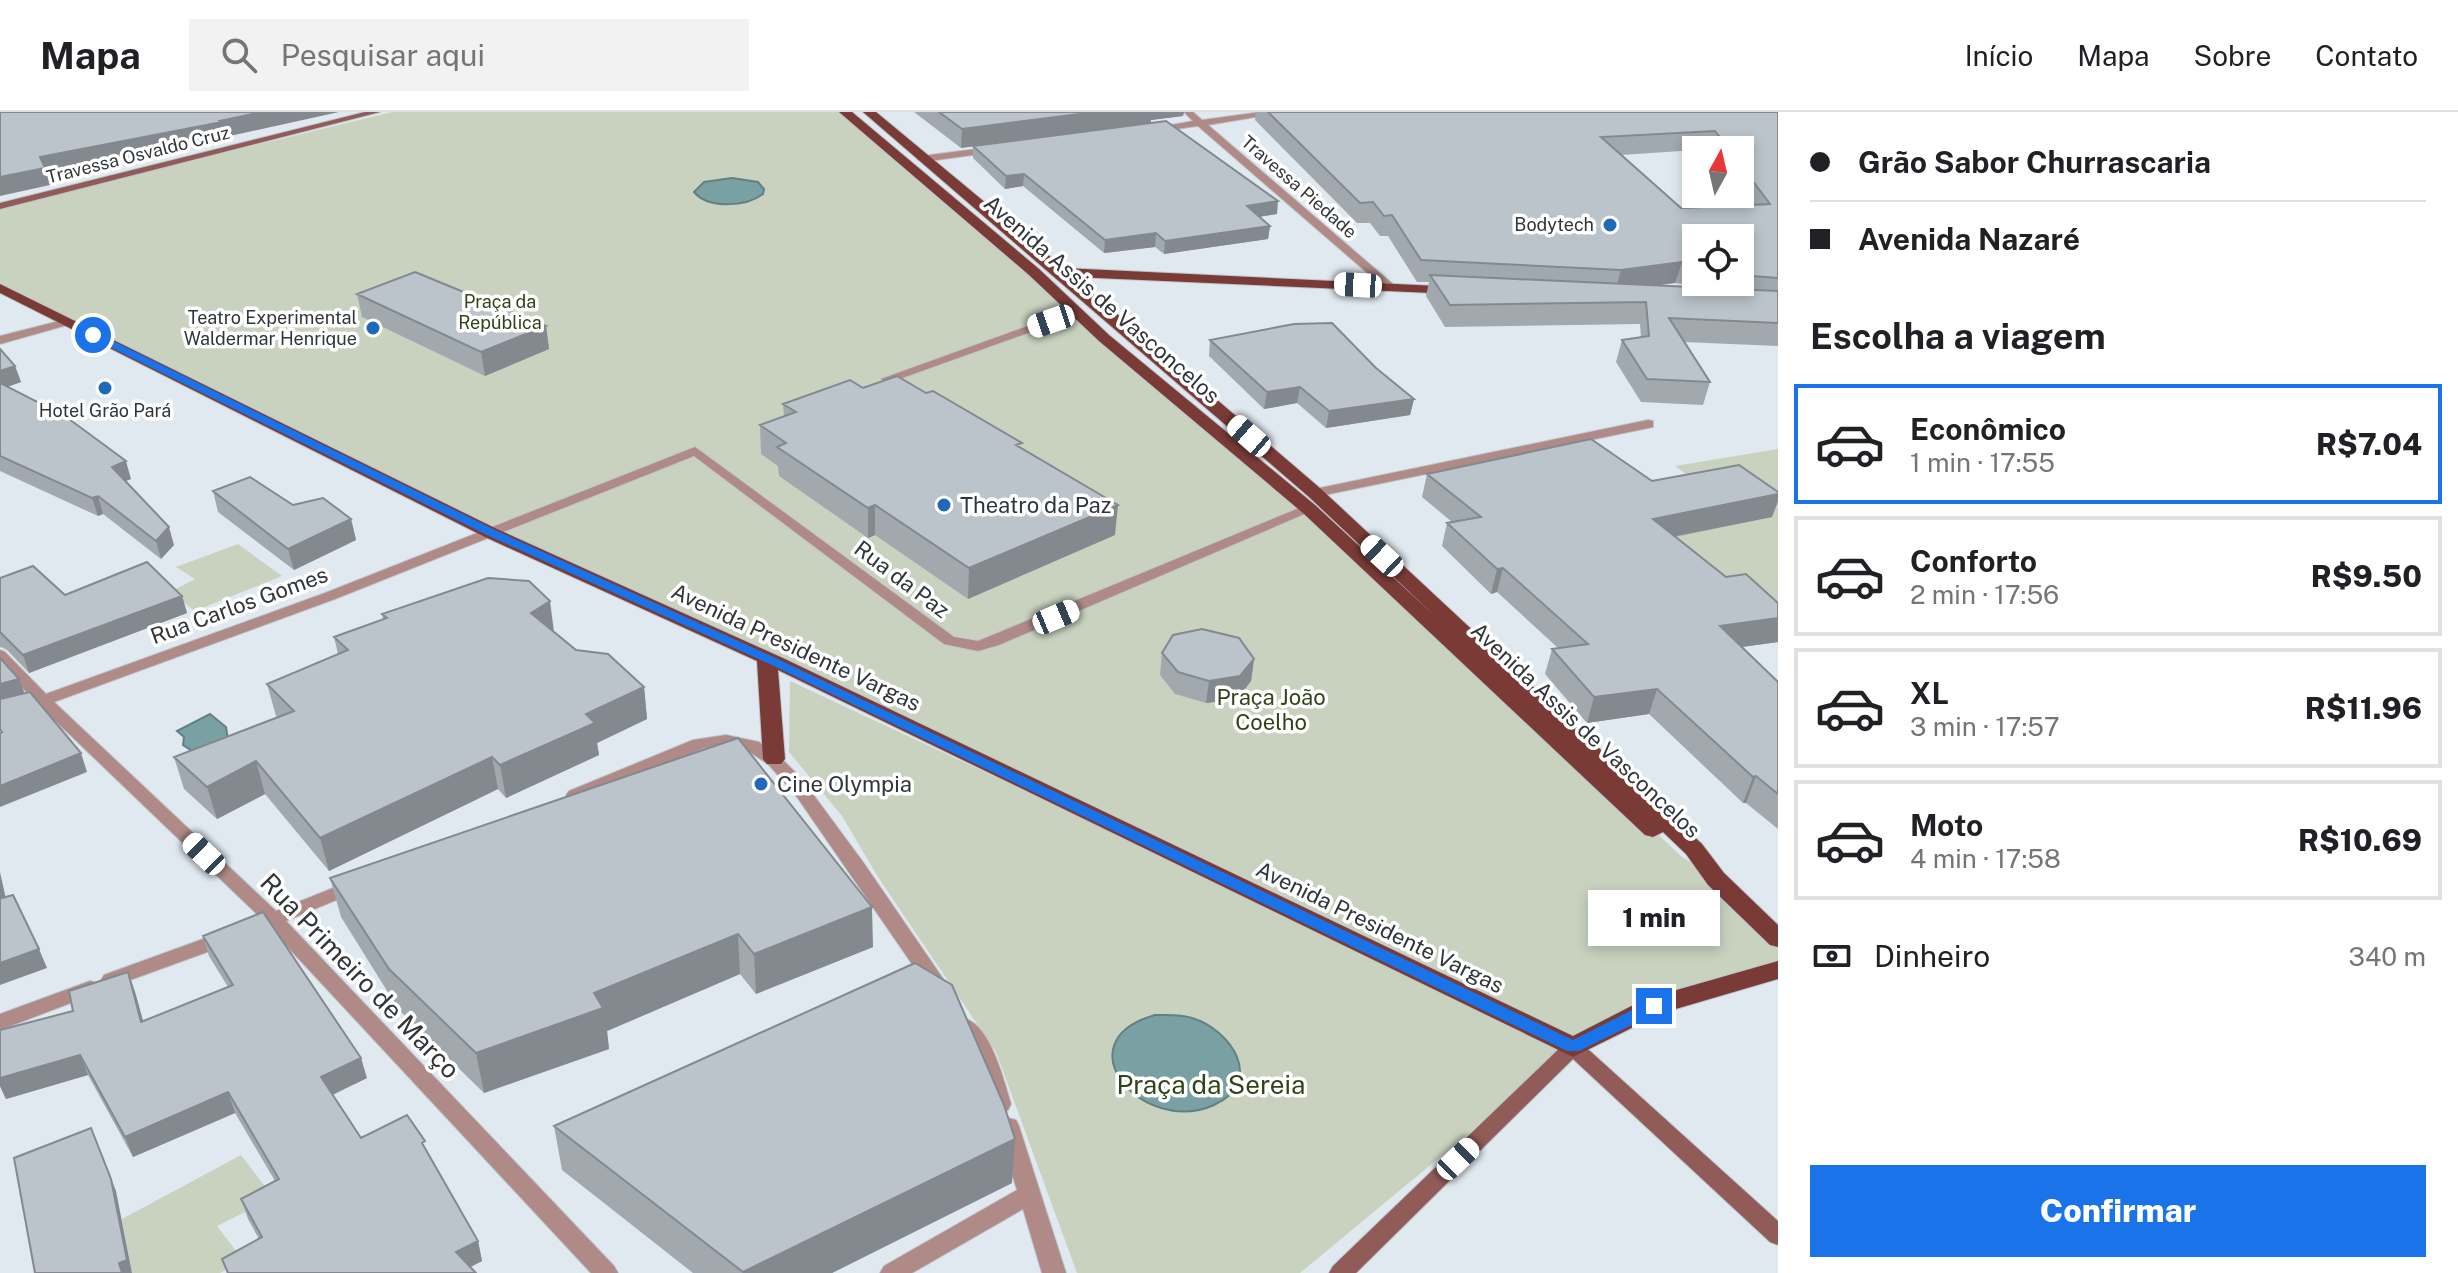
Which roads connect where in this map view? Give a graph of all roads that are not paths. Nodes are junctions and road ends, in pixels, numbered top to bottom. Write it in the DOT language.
graph roads {
  1 [pos="376,112"];
  2 [pos="845,112"];
  3 [pos="869,112"];
  4 [pos="1188,112"];
  5 [pos="1281,112"];
  6 [pos="1200,123"];
  7 [pos="1138,131"];
  8 [pos="1000,149"];
  9 [pos="922,159"];
  10 [pos="0,206"];
  11 [pos="1034,272"];
  12 [pos="1060,272"];
  13 [pos="1390,287"];
  14 [pos="0,288"];
  15 [pos="1468,291"];
  16 [pos="1079,316"];
  17 [pos="67,322"];
  18 [pos="0,340"];
  19 [pos="887,379"];
  20 [pos="1648,424"];
  21 [pos="1312,501"];
  22 [pos="491,533"];
  23 [pos="0,655"];
  24 [pos="767,658"];
  25 [pos="43,700"];
  26 [pos="0,712"];
  27 [pos="774,759"];
  28 [pos="557,802"];
  29 [pos="373,879"];
  30 [pos="274,920"];
  31 [pos="1778,939"];
  32 [pos="1778,970"];
  33 [pos="0,1022"];
  34 [pos="1573,1047"];
  35 [pos="1029,1194"];
  36 [pos="1778,1235"];
  37 [pos="606,1273"];
  38 [pos="892,1273"];
  39 [pos="1054,1273"];
  40 [pos="1341,1273"];
  1 -- 10 [label="main road, Travessa Osvaldo Cruz"];
  2 -- 11 [label="main road, Avenida Assis de Vasconcelos"];
  3 -- 9 [label="main road, Avenida Assis de Vasconcelos"];
  4 -- 6 [label="street, Travessa Piedade"];
  5 -- 6 [label="street"];
  6 -- 7 [label="street"];
  6 -- 13 [label="street, Travessa Piedade"];
  8 -- 9 [label="street"];
  9 -- 12 [label="main road, Avenida Assis de Vasconcelos"];
  11 -- 12 [label="main road"];
  11 -- 16 [label="main road, Avenida Assis de Vasconcelos"];
  12 -- 13 [label="main road"];
  12 -- 21 [label="main road, Avenida Assis de Vasconcelos"];
  13 -- 15 [label="main road"];
  14 -- 17 [label="main road, Avenida Presidente Vargas"];
  16 -- 19 [label="street"];
  16 -- 21 [label="main road, Avenida Assis de Vasconcelos"];
  17 -- 18 [label="street"];
  17 -- 22 [label="main road, Avenida Presidente Vargas"];
  20 -- 21 [label="street"];
  21 -- 22 [label="street, Rua da Paz"];
  21 -- 31 [label="main road, Avenida Assis de Vasconcelos"];
  22 -- 24 [label="main road, Avenida Presidente Vargas"];
  22 -- 25 [label="street, Rua Carlos Gomes"];
  23 -- 25 [label="street, Rua Primeiro de Março"];
  24 -- 27 [label="main road"];
  24 -- 34 [label="main road, Avenida Presidente Vargas"];
  25 -- 26 [label="street, Rua Carlos Gomes"];
  25 -- 30 [label="street, Rua Primeiro de Março"];
  27 -- 28 [label="street"];
  27 -- 35 [label="street"];
  29 -- 30 [label="street"];
  30 -- 33 [label="street"];
  30 -- 37 [label="street, Rua Primeiro de Março"];
  32 -- 34 [label="main road"];
  34 -- 36 [label="main road"];
  34 -- 40 [label="main road"];
  35 -- 38 [label="street"];
  35 -- 39 [label="street"];
}
